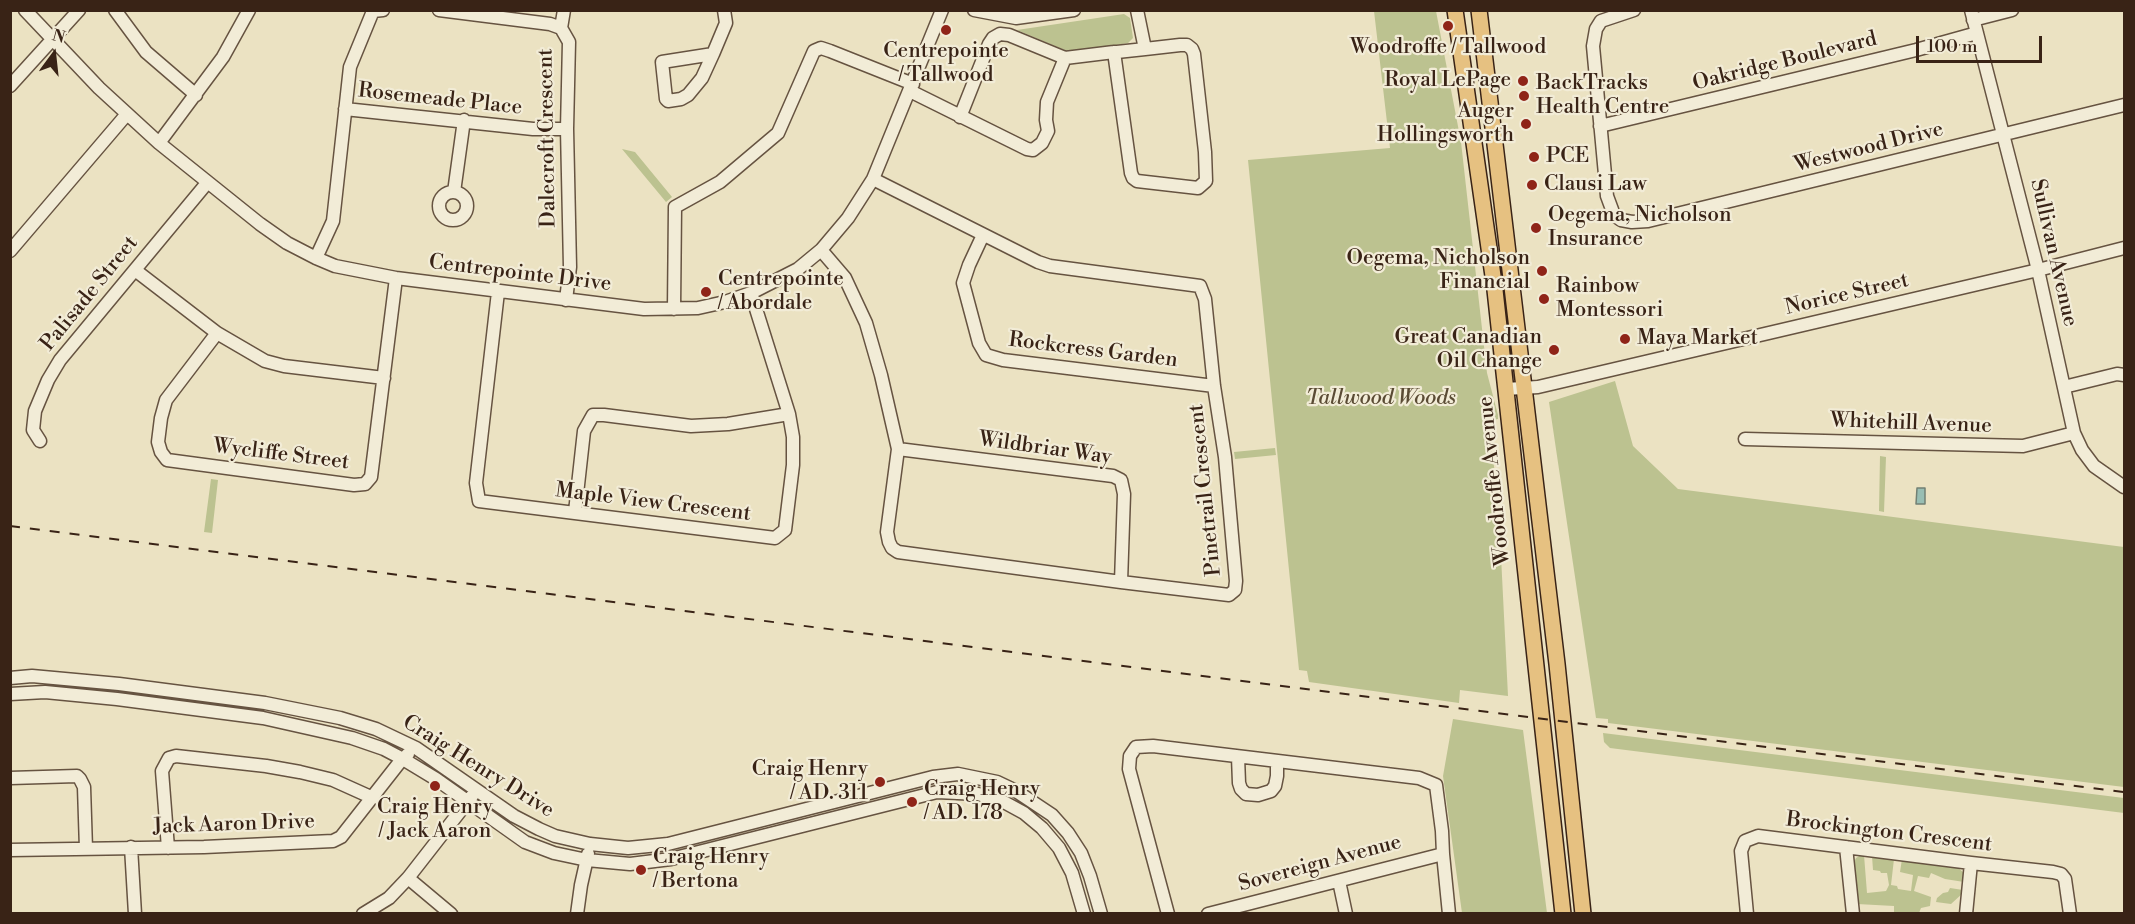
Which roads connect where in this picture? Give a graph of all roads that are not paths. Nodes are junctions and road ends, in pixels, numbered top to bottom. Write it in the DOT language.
graph roads {
  1 [pos="25,10"];
  2 [pos="79,10"];
  3 [pos="115,10"];
  4 [pos="234,10"];
  5 [pos="383,10"];
  6 [pos="438,10"];
  7 [pos="564,10"];
  8 [pos="724,10"];
  9 [pos="942,10"];
  10 [pos="974,10"];
  11 [pos="1074,10"];
  12 [pos="1137,10"];
  13 [pos="1455,10"];
  14 [pos="1479,10"];
  15 [pos="1634,10"];
  16 [pos="2012,10"];
  17 [pos="476,13"];
  18 [pos="246,15"];
  19 [pos="1972,15"];
  20 [pos="561,28"];
  21 [pos="1977,33"];
  22 [pos="53,39"];
  23 [pos="1145,48"];
  24 [pos="1114,52"];
  25 [pos="714,54"];
  26 [pos="1065,58"];
  27 [pos="10,86"];
  28 [pos="911,88"];
  29 [pos="195,95"];
  30 [pos="2124,105"];
  31 [pos="345,109"];
  32 [pos="127,114"];
  33 [pos="960,117"];
  34 [pos="464,120"];
  35 [pos="1600,126"];
  36 [pos="567,129"];
  37 [pos="2004,135"];
  38 [pos="159,143"];
  39 [pos="873,179"];
  40 [pos="207,183"];
  41 [pos="454,192"];
  42 [pos="983,236"];
  43 [pos="2124,248"];
  44 [pos="821,250"];
  45 [pos="10,251"];
  46 [pos="315,258"];
  47 [pos="135,270"];
  48 [pos="2038,270"];
  49 [pos="396,278"];
  50 [pos="498,292"];
  51 [pos="751,293"];
  52 [pos="566,300"];
  53 [pos="674,309"];
  54 [pos="218,333"];
  55 [pos="2124,375"];
  56 [pos="384,378"];
  57 [pos="1214,386"];
  58 [pos="2064,387"];
  59 [pos="1525,388"];
  60 [pos="1506,389"];
  61 [pos="789,414"];
  62 [pos="2074,433"];
  63 [pos="1745,439"];
  64 [pos="39,441"];
  65 [pos="898,449"];
  66 [pos="2124,487"];
  67 [pos="575,512"];
  68 [pos="1121,582"];
  69 [pos="1557,664"];
  70 [pos="1536,665"];
  71 [pos="10,678"];
  72 [pos="10,694"];
  73 [pos="416,748"];
  74 [pos="1238,757"];
  75 [pos="403,759"];
  76 [pos="1277,760"];
  77 [pos="1568,772"];
  78 [pos="1547,773"];
  79 [pos="10,777"];
  80 [pos="476,790"];
  81 [pos="373,798"];
  82 [pos="467,802"];
  83 [pos="591,844"];
  84 [pos="131,847"];
  85 [pos="1846,847"];
  86 [pos="168,848"];
  87 [pos="86,849"];
  88 [pos="10,850"];
  89 [pos="1443,854"];
  90 [pos="587,860"];
  91 [pos="1971,863"];
  92 [pos="408,879"];
  93 [pos="1339,881"];
  94 [pos="135,914"];
  95 [pos="363,914"];
  96 [pos="451,914"];
  97 [pos="578,914"];
  98 [pos="1084,914"];
  99 [pos="1101,914"];
  100 [pos="1168,914"];
  101 [pos="1208,914"];
  102 [pos="1346,914"];
  103 [pos="1449,914"];
  104 [pos="1563,914"];
  105 [pos="1583,914"];
  106 [pos="1748,914"];
  107 [pos="1853,914"];
  108 [pos="1966,914"];
  109 [pos="2070,914"];
  1 -- 22 [label="street, Centrepointe Drive"];
  2 -- 22 [label="street"];
  3 -- 29 [label="street"];
  4 -- 18 [label="street"];
  5 -- 31 [label="street"];
  6 -- 17 [label="street, Dalecroft Crescent"];
  7 -- 20 [label="street"];
  8 -- 25 [label="street"];
  9 -- 28 [label="street, Centrepointe Drive"];
  10 -- 11 [label="street"];
  12 -- 23 [label="street"];
  13 -- 60 [label="main road, Woodroffe Avenue"];
  14 -- 59 [label="main road, Woodroffe Avenue"];
  15 -- 35 [label="street"];
  16 -- 19 [label="street"];
  17 -- 20 [label="street, Dalecroft Crescent"];
  18 -- 29 [label="street"];
  19 -- 21 [label="street, Sullivan Avenue"];
  20 -- 36 [label="street, Dalecroft Crescent"];
  21 -- 35 [label="street, Oakridge Boulevard"];
  21 -- 37 [label="street, Sullivan Avenue"];
  22 -- 27 [label="street"];
  22 -- 32 [label="street, Centrepointe Drive"];
  23 -- 24 [label="street"];
  23 -- 24 [label="street"];
  24 -- 26 [label="street"];
  25 -- 25 [label="street"];
  26 -- 33 [label="street"];
  26 -- 33 [label="street"];
  28 -- 33 [label="street"];
  28 -- 39 [label="street, Centrepointe Drive"];
  28 -- 53 [label="street"];
  29 -- 38 [label="street"];
  30 -- 37 [label="street, Westwood Drive"];
  31 -- 34 [label="street, Rosemeade Place"];
  31 -- 46 [label="street"];
  32 -- 38 [label="street, Centrepointe Drive"];
  32 -- 45 [label="street"];
  34 -- 36 [label="street, Rosemeade Place"];
  34 -- 41 [label="street"];
  35 -- 37 [label="street, Westwood Drive"];
  36 -- 52 [label="street, Dalecroft Crescent"];
  37 -- 48 [label="street, Sullivan Avenue"];
  38 -- 40 [label="street, Centrepointe Drive"];
  39 -- 42 [label="street, Pinetrail Crescent"];
  39 -- 44 [label="street, Centrepointe Drive"];
  40 -- 46 [label="street, Centrepointe Drive"];
  40 -- 47 [label="street, Palisade Street"];
  42 -- 57 [label="street, Pinetrail Crescent"];
  42 -- 57 [label="street, Rockcress Garden"];
  43 -- 48 [label="street, Norice Street"];
  44 -- 51 [label="street, Centrepointe Drive"];
  44 -- 65 [label="street, Pinetrail Crescent"];
  46 -- 49 [label="street, Centrepointe Drive"];
  47 -- 54 [label="street"];
  47 -- 64 [label="street, Palisade Street"];
  48 -- 58 [label="street, Sullivan Avenue"];
  48 -- 59 [label="street, Norice Street"];
  49 -- 50 [label="street, Centrepointe Drive"];
  49 -- 56 [label="street, Wycliffe Street"];
  50 -- 52 [label="street, Centrepointe Drive"];
  50 -- 67 [label="street, Maple View Crescent"];
  51 -- 53 [label="street, Centrepointe Drive"];
  51 -- 61 [label="street, Maple View Crescent"];
  52 -- 53 [label="street, Centrepointe Drive"];
  54 -- 56 [label="street"];
  54 -- 56 [label="street, Wycliffe Street"];
  55 -- 58 [label="street"];
  57 -- 68 [label="street, Pinetrail Crescent"];
  58 -- 62 [label="street, Sullivan Avenue"];
  59 -- 60 [label="street, Norice Street"];
  59 -- 69 [label="main road, Woodroffe Avenue"];
  60 -- 70 [label="main road, Woodroffe Avenue"];
  61 -- 67 [label="street"];
  61 -- 67 [label="street, Maple View Crescent"];
  62 -- 63 [label="street, Whitehill Avenue"];
  62 -- 66 [label="street, Sullivan Avenue"];
  65 -- 68 [label="street, Wildbriar Way"];
  65 -- 68 [label="street, Pinetrail Crescent"];
  69 -- 70 [label="main road"];
  69 -- 77 [label="main road, Woodroffe Avenue"];
  70 -- 78 [label="main road, Woodroffe Avenue"];
  71 -- 73 [label="street, Craig Henry Drive"];
  72 -- 75 [label="street, Craig Henry Drive"];
  73 -- 75 [label="street, Jack Aaron Drive"];
  73 -- 80 [label="street, Craig Henry Drive"];
  74 -- 76 [label="street"];
  74 -- 76 [label="street"];
  74 -- 100 [label="street"];
  75 -- 81 [label="street, Jack Aaron Drive"];
  75 -- 82 [label="street, Craig Henry Drive"];
  76 -- 89 [label="street"];
  77 -- 78 [label="main road"];
  77 -- 105 [label="main road, Woodroffe Avenue"];
  78 -- 104 [label="main road, Woodroffe Avenue"];
  79 -- 87 [label="street"];
  80 -- 82 [label="street"];
  80 -- 83 [label="street, Craig Henry Drive"];
  81 -- 86 [label="street, Jack Aaron Drive"];
  81 -- 86 [label="street"];
  82 -- 90 [label="street, Craig Henry Drive"];
  82 -- 92 [label="street"];
  83 -- 90 [label="street"];
  83 -- 99 [label="street, Craig Henry Drive"];
  84 -- 86 [label="street, Jack Aaron Drive"];
  84 -- 87 [label="street, Jack Aaron Drive"];
  84 -- 94 [label="street"];
  85 -- 91 [label="street, Brockington Crescent"];
  85 -- 106 [label="street, Brockington Crescent"];
  85 -- 107 [label="street"];
  87 -- 88 [label="street, Jack Aaron Drive"];
  89 -- 93 [label="street, Sovereign Avenue"];
  89 -- 103 [label="street"];
  90 -- 97 [label="street"];
  90 -- 98 [label="street, Craig Henry Drive"];
  91 -- 108 [label="street"];
  91 -- 109 [label="street, Brockington Crescent"];
  92 -- 95 [label="street"];
  92 -- 96 [label="street"];
  93 -- 101 [label="street, Sovereign Avenue"];
  93 -- 102 [label="street"];
}
